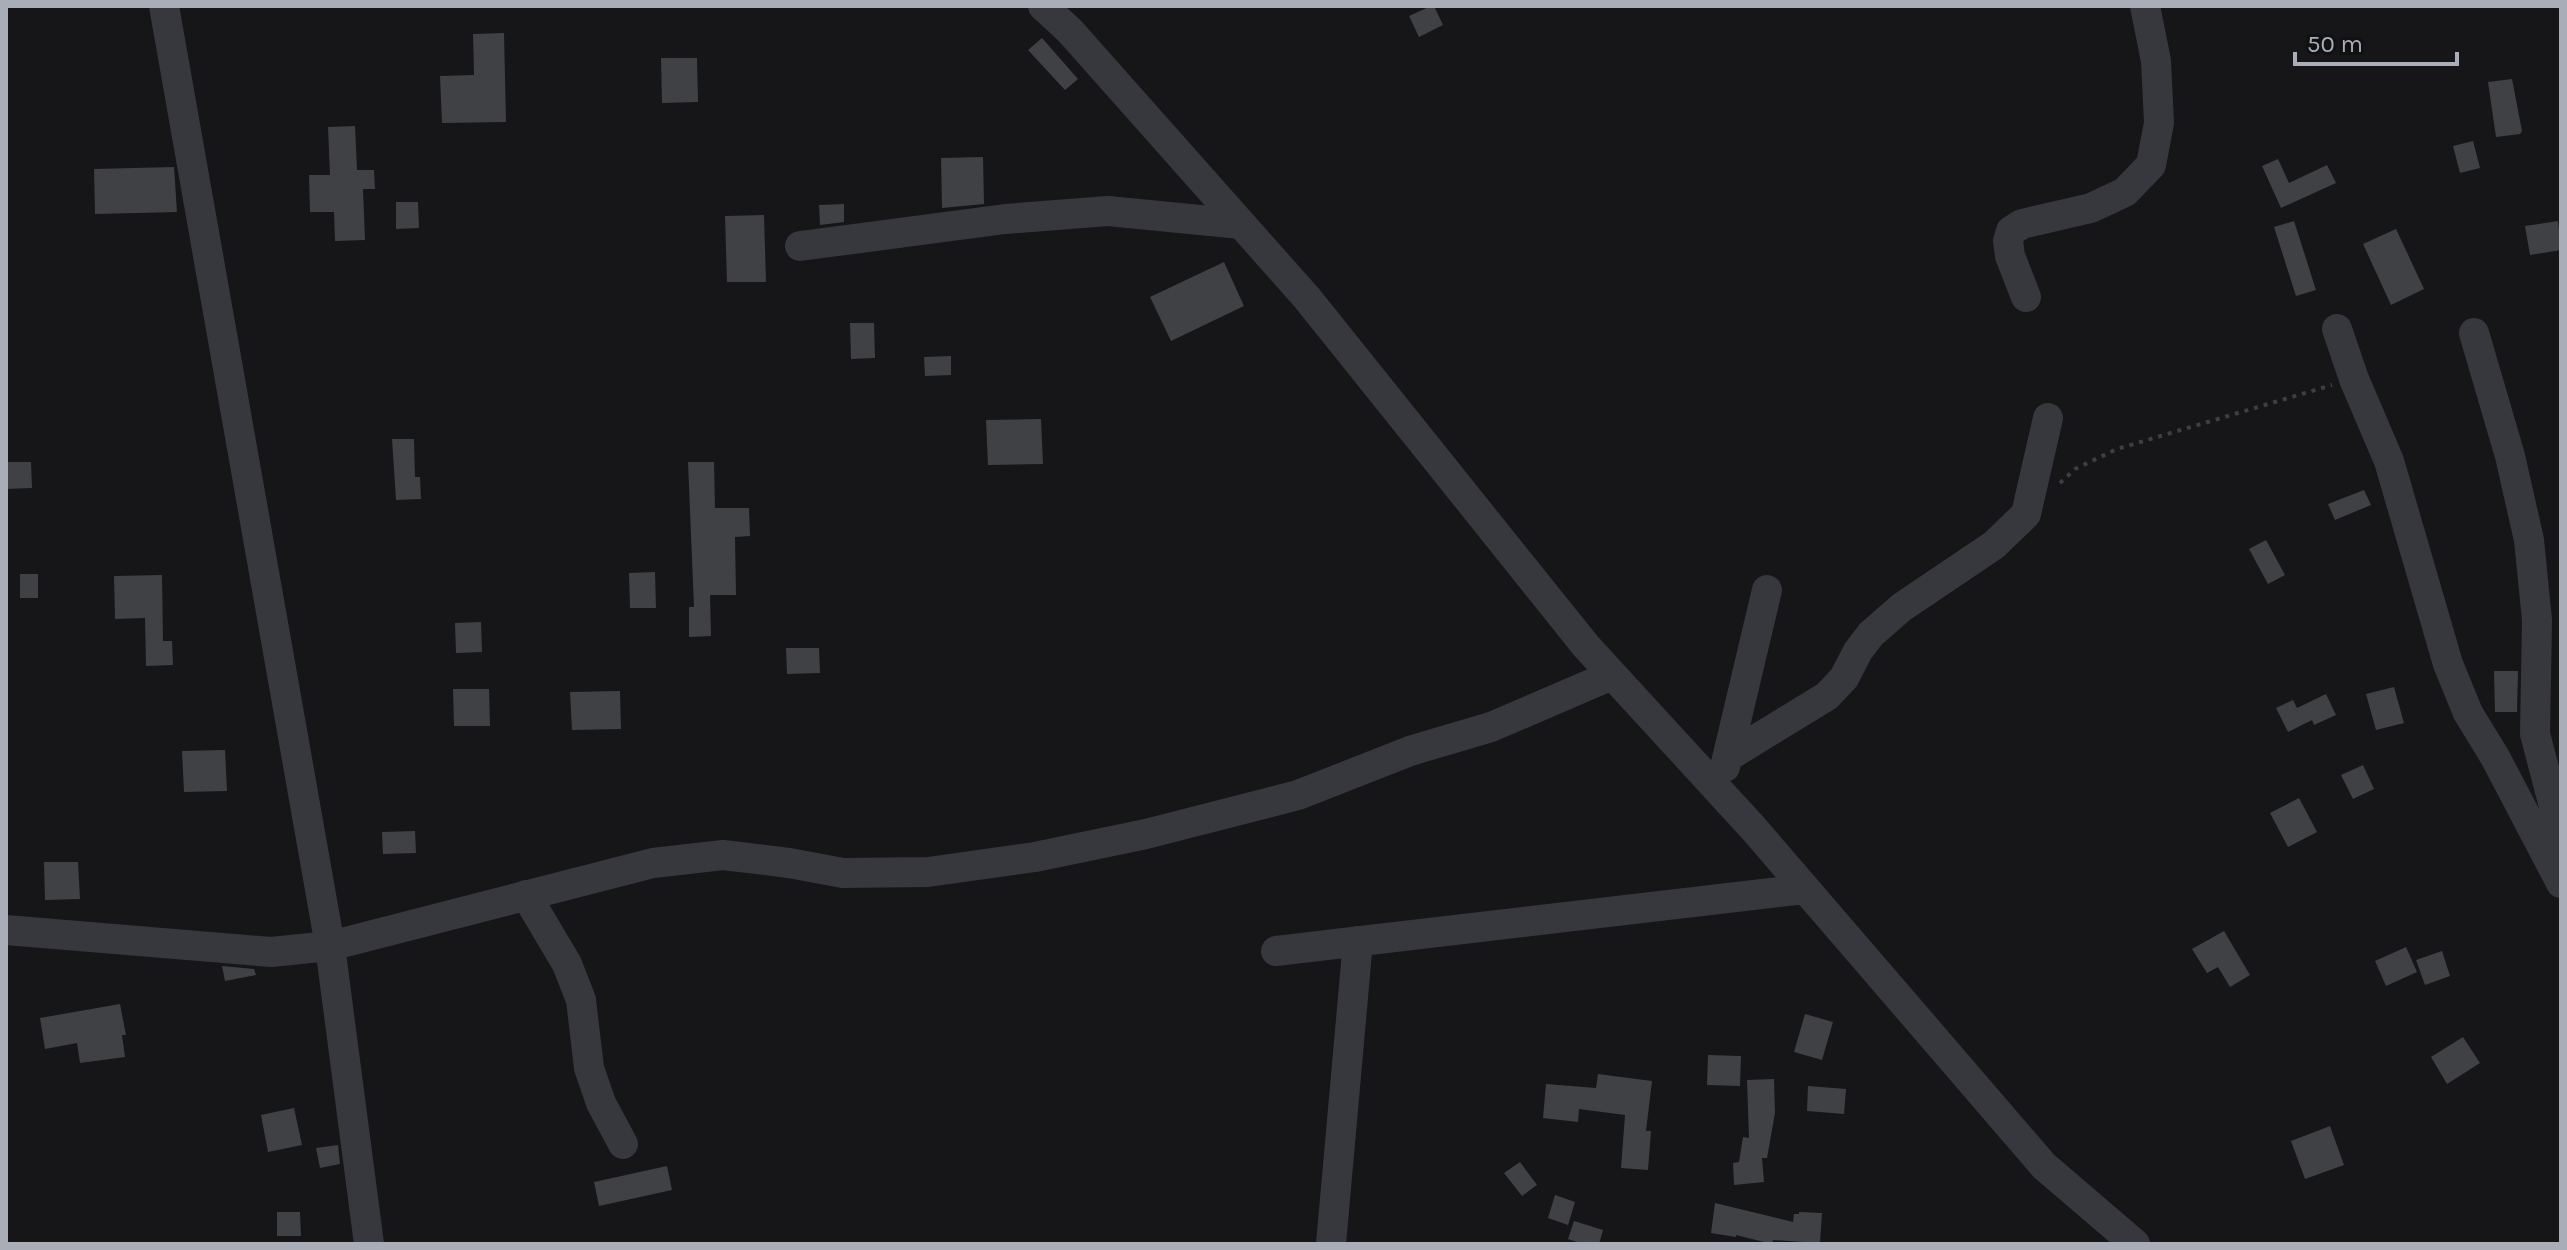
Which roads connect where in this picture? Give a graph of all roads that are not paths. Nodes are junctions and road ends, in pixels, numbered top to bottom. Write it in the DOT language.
graph roads {
  1 [pos="164,6"];
  2 [pos="1043,6"];
  3 [pos="2145,6"];
  4 [pos="1241,224"];
  5 [pos="800,246"];
  6 [pos="2026,297"];
  7 [pos="2337,329"];
  8 [pos="2474,333"];
  9 [pos="2048,418"];
  10 [pos="1767,590"];
  11 [pos="1612,675"];
  12 [pos="1729,756"];
  13 [pos="1716,791"];
  14 [pos="2561,833"];
  15 [pos="2561,883"];
  16 [pos="1804,889"];
  17 [pos="526,895"];
  18 [pos="6,930"];
  19 [pos="1358,941"];
  20 [pos="330,946"];
  21 [pos="1276,951"];
  22 [pos="623,1144"];
  23 [pos="369,1244"];
  24 [pos="1331,1244"];
  25 [pos="2135,1244"];
  1 -- 20 [label="street"];
  2 -- 4 [label="street"];
  3 -- 6 [label="street"];
  4 -- 5 [label="street"];
  4 -- 11 [label="street"];
  7 -- 15 [label="street"];
  8 -- 14 [label="street"];
  9 -- 12 [label="street"];
  10 -- 12 [label="street"];
  11 -- 13 [label="street"];
  11 -- 17 [label="street"];
  12 -- 13 [label="street"];
  13 -- 16 [label="street"];
  16 -- 19 [label="street"];
  16 -- 25 [label="street"];
  17 -- 20 [label="street"];
  17 -- 22 [label="street"];
  18 -- 20 [label="street"];
  19 -- 21 [label="street"];
  19 -- 24 [label="street"];
  20 -- 23 [label="street"];
}
